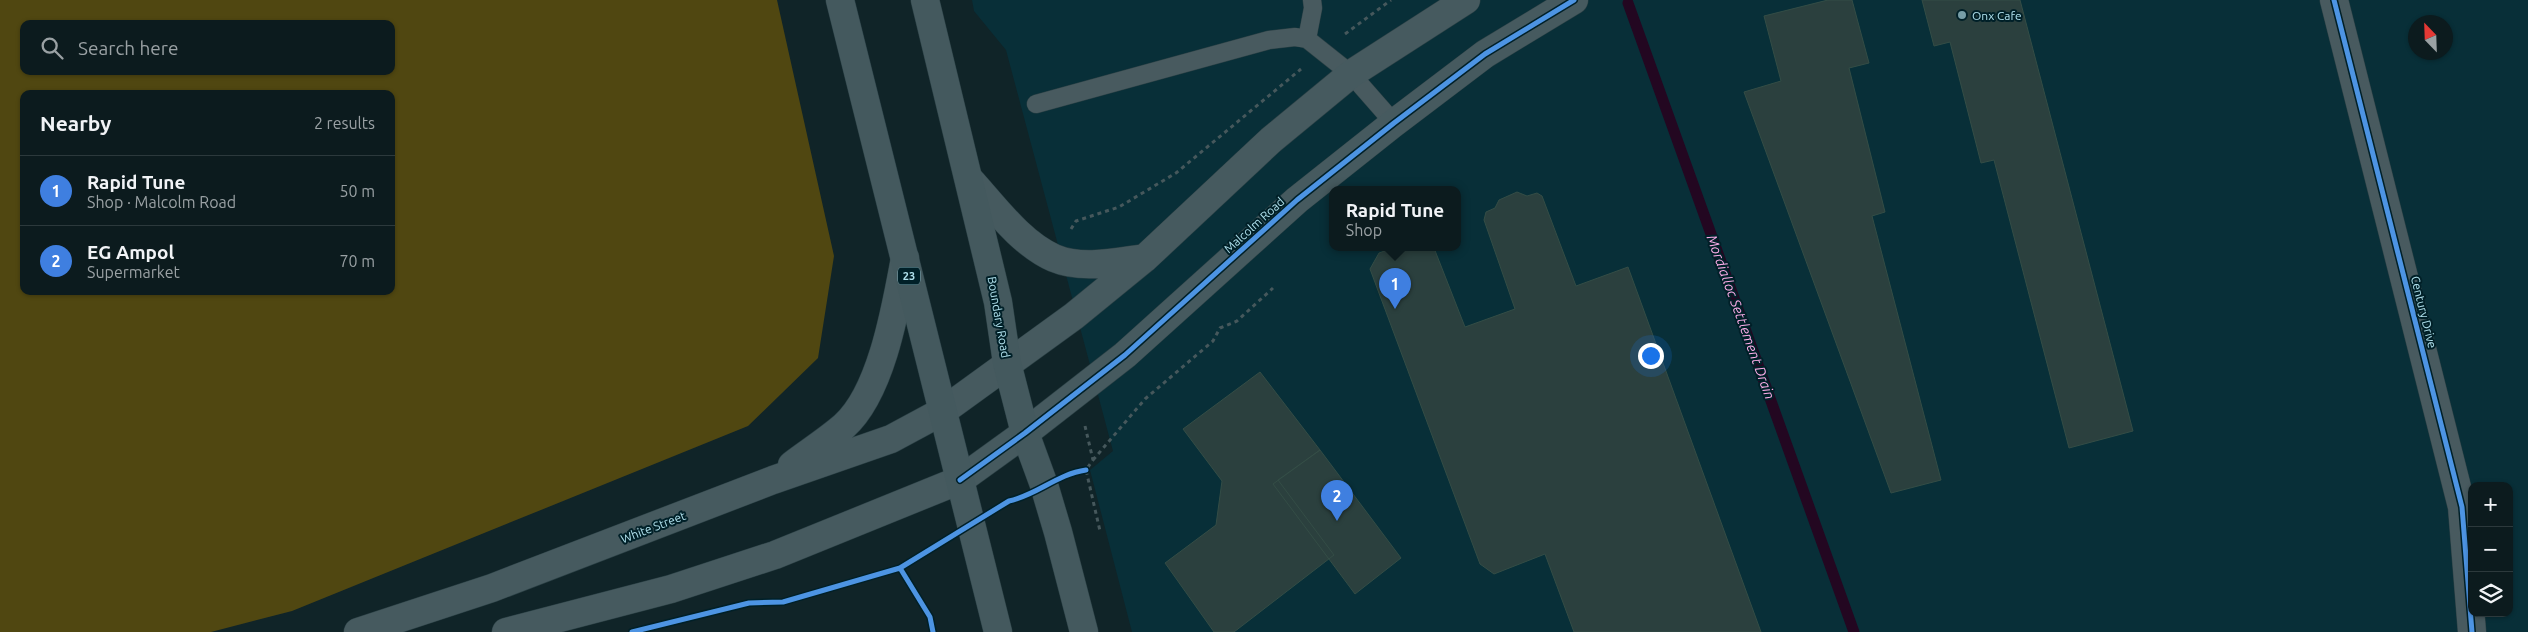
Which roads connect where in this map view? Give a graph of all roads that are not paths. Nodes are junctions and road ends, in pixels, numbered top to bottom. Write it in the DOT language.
graph roads {
  1 [pos="840,0"];
  2 [pos="925,0"];
  3 [pos="1312,0"];
  4 [pos="1466,0"];
  5 [pos="1574,0"];
  6 [pos="2334,0"];
  7 [pos="1307,39"];
  8 [pos="1351,74"];
  9 [pos="1036,104"];
  10 [pos="1394,123"];
  11 [pos="970,180"];
  12 [pos="905,258"];
  13 [pos="1145,258"];
  14 [pos="1007,363"];
  15 [pos="943,411"];
  16 [pos="1025,433"];
  17 [pos="773,480"];
  18 [pos="960,480"];
  19 [pos="358,632"];
  20 [pos="506,632"];
  21 [pos="998,632"];
  22 [pos="1084,632"];
  23 [pos="2472,632"];
  1 -- 12 [label="main road, 23"];
  2 -- 11 [label="main road, Boundary Road"];
  3 -- 7 [label="lane"];
  4 -- 8 [label="street"];
  5 -- 10 [label="street, Malcolm Road"];
  6 -- 23 [label="street, Century Drive"];
  7 -- 8 [label="lane"];
  7 -- 9 [label="lane"];
  8 -- 10 [label="lane"];
  8 -- 13 [label="street"];
  10 -- 16 [label="street, Malcolm Road"];
  11 -- 13 [label="street"];
  11 -- 14 [label="main road, Boundary Road"];
  12 -- 15 [label="main road, 23"];
  12 -- 17 [label="street"];
  13 -- 14 [label="street"];
  14 -- 15 [label="street"];
  14 -- 16 [label="main road, Boundary Road"];
  15 -- 17 [label="street, White Street"];
  15 -- 18 [label="main road, 23"];
  16 -- 18 [label="street, Malcolm Road"];
  16 -- 22 [label="main road, Boundary Road"];
  17 -- 19 [label="street, White Street"];
  18 -- 20 [label="street"];
  18 -- 21 [label="main road, 23"];
}
